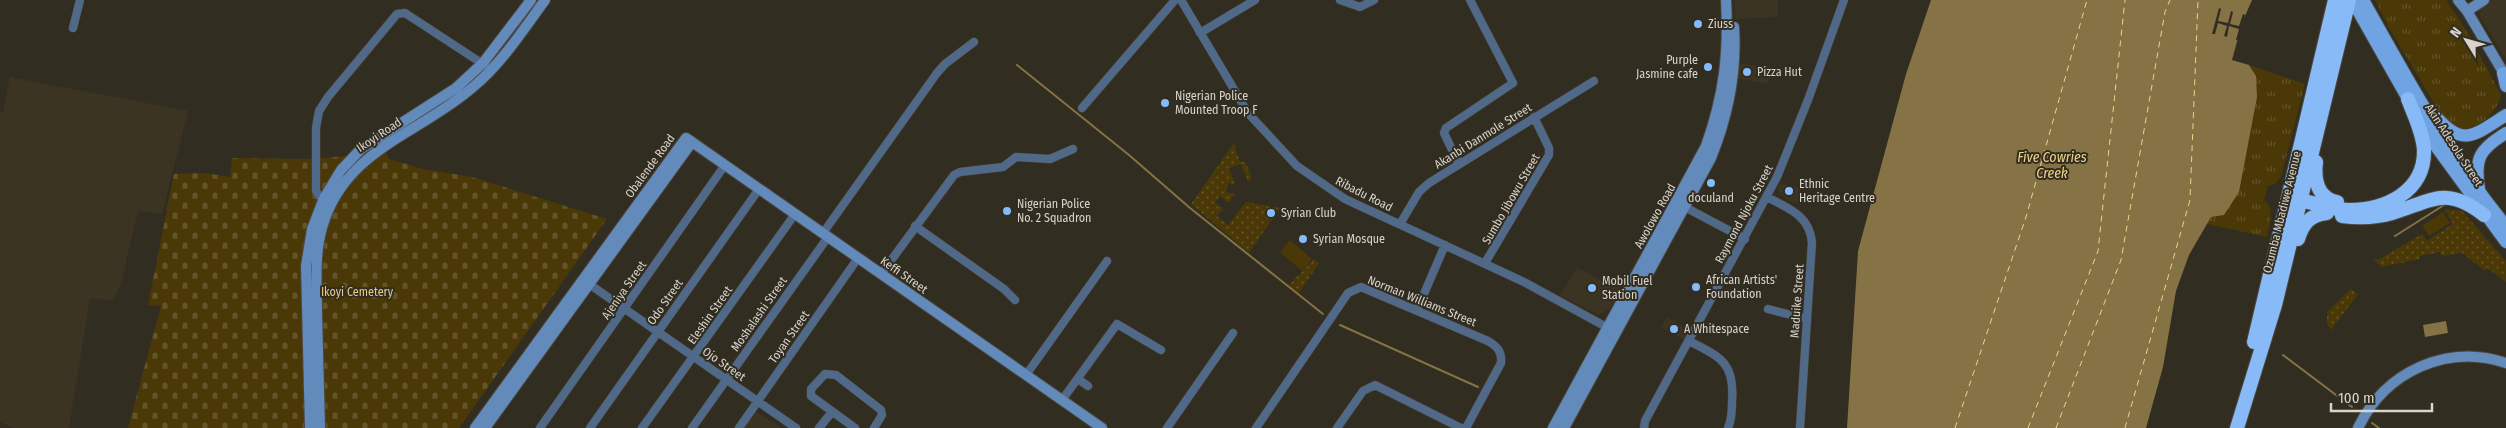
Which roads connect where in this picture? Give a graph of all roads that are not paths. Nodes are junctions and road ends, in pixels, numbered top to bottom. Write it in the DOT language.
graph roads {
  1 [pos="80,0"];
  2 [pos="531,0"];
  3 [pos="545,0"];
  4 [pos="1175,0"];
  5 [pos="1181,0"];
  6 [pos="1255,0"];
  7 [pos="1340,0"];
  8 [pos="1374,0"];
  9 [pos="1470,0"];
  10 [pos="1726,0"];
  11 [pos="1732,0"];
  12 [pos="1844,0"];
  13 [pos="2335,0"];
  14 [pos="2351,0"];
  15 [pos="2363,0"];
  16 [pos="2458,0"];
  17 [pos="2484,0"];
  18 [pos="2467,11"];
  19 [pos="73,28"];
  20 [pos="1200,33"];
  21 [pos="974,42"];
  22 [pos="2389,55"];
  23 [pos="487,66"];
  24 [pos="2505,79"];
  25 [pos="1594,81"];
  26 [pos="2410,93"];
  27 [pos="1082,108"];
  28 [pos="2504,115"];
  29 [pos="1534,117"];
  30 [pos="2506,133"];
  31 [pos="2316,136"];
  32 [pos="692,142"];
  33 [pos="1073,149"];
  34 [pos="1459,164"];
  35 [pos="725,165"];
  36 [pos="759,189"];
  37 [pos="2479,191"];
  38 [pos="1767,198"];
  39 [pos="328,199"];
  40 [pos="2294,202"];
  41 [pos="1680,205"];
  42 [pos="2359,208"];
  43 [pos="796,214"];
  44 [pos="2327,214"];
  45 [pos="2484,215"];
  46 [pos="1400,224"];
  47 [pos="915,226"];
  48 [pos="2506,226"];
  49 [pos="825,235"];
  50 [pos="1745,239"];
  51 [pos="2506,242"];
  52 [pos="1445,245"];
  53 [pos="858,258"];
  54 [pos="1107,261"];
  55 [pos="1486,263"];
  56 [pos="881,274"];
  57 [pos="590,284"];
  58 [pos="1015,300"];
  59 [pos="2275,305"];
  60 [pos="624,309"];
  61 [pos="1768,309"];
  62 [pos="1416,310"];
  63 [pos="1807,319"];
  64 [pos="1611,330"];
  65 [pos="658,332"];
  66 [pos="1233,332"];
  67 [pos="1689,341"];
  68 [pos="1161,350"];
  69 [pos="694,357"];
  70 [pos="2506,363"];
  71 [pos="1026,375"];
  72 [pos="1078,379"];
  73 [pos="726,380"];
  74 [pos="1088,386"];
  75 [pos="1062,400"];
  76 [pos="758,402"];
  77 [pos="832,412"];
  78 [pos="1099,427"];
  79 [pos="310,428"];
  80 [pos="320,428"];
  81 [pos="475,428"];
  82 [pos="484,428"];
  83 [pos="540,428"];
  84 [pos="590,428"];
  85 [pos="642,428"];
  86 [pos="692,428"];
  87 [pos="739,428"];
  88 [pos="796,428"];
  89 [pos="819,428"];
  90 [pos="855,428"];
  91 [pos="874,428"];
  92 [pos="1167,428"];
  93 [pos="1256,428"];
  94 [pos="1337,428"];
  95 [pos="1462,428"];
  96 [pos="1466,428"];
  97 [pos="1554,428"];
  98 [pos="1564,428"];
  99 [pos="1644,428"];
  100 [pos="1728,428"];
  101 [pos="1800,428"];
  102 [pos="2227,428"];
  103 [pos="2237,428"];
  104 [pos="2358,428"];
  1 -- 19 [label="street"];
  2 -- 23 [label="main road, Ikoyi Road"];
  3 -- 23 [label="main road, Ikoyi Road"];
  4 -- 27 [label="street"];
  5 -- 20 [label="street, Ribadu Road"];
  6 -- 20 [label="street"];
  7 -- 8 [label="street"];
  9 -- 34 [label="street"];
  10 -- 41 [label="main road, Awolowo Road"];
  11 -- 41 [label="main road, Awolowo Road"];
  12 -- 38 [label="street, Raymond Njoku Street"];
  13 -- 40 [label="highway, Ozumba Mbadiwe Avenue"];
  14 -- 22 [label="main road"];
  14 -- 31 [label="highway, Ozumba Mbadiwe Avenue"];
  15 -- 22 [label="main road"];
  16 -- 18 [label="main road"];
  17 -- 18 [label="main road"];
  18 -- 24 [label="main road"];
  20 -- 46 [label="street, Ribadu Road"];
  21 -- 49 [label="street, Moshalashi Street"];
  22 -- 26 [label="main road, Akin Adesola Street"];
  23 -- 39 [label="main road, Ikoyi Road"];
  23 -- 39 [label="street"];
  25 -- 29 [label="street, Akanbi Danmole Street"];
  26 -- 28 [label="main road"];
  26 -- 37 [label="main road, Akin Adesola Street"];
  26 -- 42 [label="highway"];
  26 -- 45 [label="main road, Akin Adesola Street"];
  29 -- 34 [label="street, Akanbi Danmole Street"];
  29 -- 55 [label="street, Sumbo Jibowu Street"];
  30 -- 37 [label="main road"];
  31 -- 40 [label="highway, Ozumba Mbadiwe Avenue"];
  31 -- 42 [label="highway"];
  32 -- 35 [label="main road, Keffi Street"];
  32 -- 57 [label="main road, Obalende Road"];
  32 -- 81 [label="main road, Obalende Road"];
  33 -- 47 [label="street"];
  34 -- 46 [label="street, Akanbi Danmole Street"];
  35 -- 36 [label="main road, Keffi Street"];
  35 -- 60 [label="street, Ajeniya Street"];
  36 -- 43 [label="main road, Keffi Street"];
  36 -- 65 [label="street, Odo Street"];
  37 -- 48 [label="main road, Akin Adesola Street"];
  38 -- 50 [label="street, Raymond Njoku Street"];
  38 -- 63 [label="street, Maduike Street"];
  39 -- 79 [label="main road, Ikoyi Road"];
  39 -- 80 [label="main road, Ikoyi Road"];
  40 -- 42 [label="highway"];
  40 -- 44 [label="highway"];
  40 -- 59 [label="highway, Ozumba Mbadiwe Avenue"];
  40 -- 102 [label="highway, Ozumba Mbadiwe Avenue"];
  41 -- 50 [label="street"];
  41 -- 64 [label="main road, Awolowo Road"];
  43 -- 49 [label="main road, Keffi Street"];
  43 -- 69 [label="street, Eleshin Street"];
  44 -- 45 [label="highway"];
  44 -- 59 [label="highway"];
  45 -- 51 [label="main road, Akin Adesola Street"];
  46 -- 52 [label="street, Ribadu Road"];
  47 -- 56 [label="street"];
  47 -- 58 [label="street"];
  49 -- 53 [label="main road, Keffi Street"];
  49 -- 73 [label="street, Moshalashi Street"];
  50 -- 67 [label="street, Raymond Njoku Street"];
  52 -- 55 [label="street, Ribadu Road"];
  52 -- 62 [label="street"];
  53 -- 56 [label="main road, Keffi Street"];
  53 -- 76 [label="street, Toyan Street"];
  54 -- 71 [label="street"];
  55 -- 64 [label="street, Ribadu Road"];
  56 -- 71 [label="main road, Keffi Street"];
  57 -- 60 [label="street, Ojo Street"];
  57 -- 82 [label="main road, Obalende Road"];
  59 -- 103 [label="highway, Ozumba Mbadiwe Avenue"];
  60 -- 65 [label="street, Ojo Street"];
  60 -- 83 [label="street, Ajeniya Street"];
  61 -- 63 [label="street"];
  62 -- 93 [label="street, Norman Williams Street"];
  62 -- 96 [label="street, Norman Williams Street"];
  63 -- 101 [label="street, Maduike Street"];
  64 -- 97 [label="main road, Awolowo Road"];
  64 -- 98 [label="main road, Awolowo Road"];
  65 -- 69 [label="street, Ojo Street"];
  65 -- 84 [label="street, Odo Street"];
  66 -- 92 [label="street"];
  67 -- 99 [label="street, Raymond Njoku Street"];
  67 -- 100 [label="street"];
  68 -- 72 [label="street"];
  69 -- 73 [label="street, Ojo Street"];
  69 -- 85 [label="street, Eleshin Street"];
  70 -- 104 [label="main road"];
  71 -- 75 [label="main road, Keffi Street"];
  72 -- 74 [label="street"];
  72 -- 75 [label="street"];
  73 -- 76 [label="street, Ojo Street"];
  73 -- 86 [label="street, Moshalashi Street"];
  75 -- 78 [label="main road, Keffi Street"];
  76 -- 87 [label="street, Toyan Street"];
  76 -- 88 [label="street, Ojo Street"];
  77 -- 89 [label="street"];
  77 -- 90 [label="street"];
  77 -- 91 [label="street"];
  94 -- 95 [label="street"];
}
